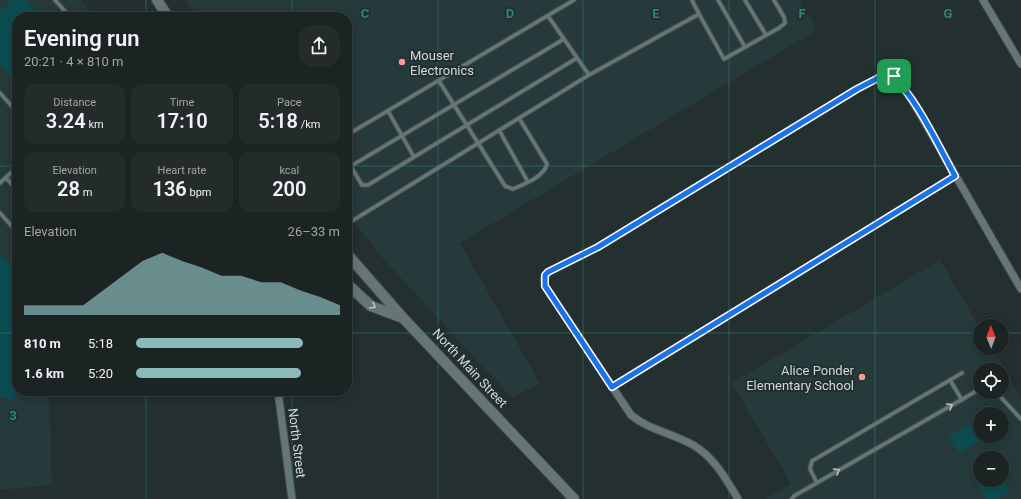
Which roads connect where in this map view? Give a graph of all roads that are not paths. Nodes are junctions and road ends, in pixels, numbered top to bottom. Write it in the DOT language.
graph roads {
  1 [pos="55,0"];
  2 [pos="158,0"];
  3 [pos="574,0"];
  4 [pos="692,0"];
  5 [pos="718,0"];
  6 [pos="745,0"];
  7 [pos="774,0"];
  8 [pos="983,0"];
  9 [pos="66,12"];
  10 [pos="165,12"];
  11 [pos="699,14"];
  12 [pos="548,16"];
  13 [pos="766,35"];
  14 [pos="564,39"];
  15 [pos="745,47"];
  16 [pos="577,58"];
  17 [pos="1021,64"];
  18 [pos="588,75"];
  19 [pos="439,81"];
  20 [pos="0,93"];
  21 [pos="454,104"];
  22 [pos="12,106"];
  23 [pos="388,111"];
  24 [pos="519,118"];
  25 [pos="467,125"];
  26 [pos="498,130"];
  27 [pos="352,133"];
  28 [pos="402,135"];
  29 [pos="478,143"];
  30 [pos="414,157"];
  31 [pos="352,165"];
  32 [pos="352,168"];
  33 [pos="12,172"];
  34 [pos="955,176"];
  35 [pos="6,178"];
  36 [pos="0,182"];
  37 [pos="528,182"];
  38 [pos="12,185"];
  39 [pos="0,213"];
  40 [pos="352,221"];
  41 [pos="12,226"];
  42 [pos="352,260"];
  43 [pos="352,289"];
  44 [pos="1021,289"];
  45 [pos="404,319"];
  46 [pos="962,373"];
  47 [pos="950,380"];
  48 [pos="612,387"];
  49 [pos="973,393"];
  50 [pos="279,396"];
  51 [pos="1002,399"];
  52 [pos="962,400"];
  53 [pos="1021,419"];
  54 [pos="817,483"];
  55 [pos="570,498"];
  56 [pos="292,499"];
  57 [pos="738,499"];
  58 [pos="792,499"];
  1 -- 9 [label="lane"];
  2 -- 10 [label="main road"];
  3 -- 12 [label="lane"];
  4 -- 11 [label="lane"];
  5 -- 15 [label="lane"];
  6 -- 13 [label="lane"];
  7 -- 13 [label="lane"];
  8 -- 17 [label="street"];
  11 -- 15 [label="lane"];
  11 -- 18 [label="lane"];
  12 -- 14 [label="lane"];
  12 -- 19 [label="lane"];
  13 -- 15 [label="lane"];
  14 -- 16 [label="lane"];
  14 -- 21 [label="lane"];
  16 -- 18 [label="lane"];
  16 -- 25 [label="lane"];
  18 -- 24 [label="lane"];
  19 -- 21 [label="lane"];
  19 -- 23 [label="lane"];
  20 -- 22 [label="lane"];
  21 -- 25 [label="lane"];
  21 -- 28 [label="lane"];
  23 -- 27 [label="lane"];
  23 -- 28 [label="lane"];
  24 -- 26 [label="lane"];
  24 -- 37 [label="lane"];
  25 -- 29 [label="lane"];
  25 -- 30 [label="lane"];
  26 -- 29 [label="lane"];
  26 -- 37 [label="lane"];
  28 -- 30 [label="lane"];
  28 -- 31 [label="lane"];
  29 -- 37 [label="lane"];
  29 -- 40 [label="lane"];
  30 -- 32 [label="lane"];
  33 -- 35 [label="lane"];
  34 -- 44 [label="street"];
  34 -- 48 [label="street"];
  34 -- 48 [label="street"];
  35 -- 36 [label="lane"];
  35 -- 38 [label="lane"];
  39 -- 41 [label="lane"];
  42 -- 45 [label="main road, North Main Street"];
  43 -- 45 [label="main road, one-way"];
  45 -- 55 [label="main road, North Main Street"];
  46 -- 47 [label="lane"];
  47 -- 52 [label="lane"];
  47 -- 54 [label="lane"];
  48 -- 57 [label="street"];
  49 -- 52 [label="lane"];
  50 -- 56 [label="street, North Street"];
  51 -- 53 [label="lane"];
  54 -- 52 [label="lane, one-way"];
  54 -- 58 [label="lane"];
}
